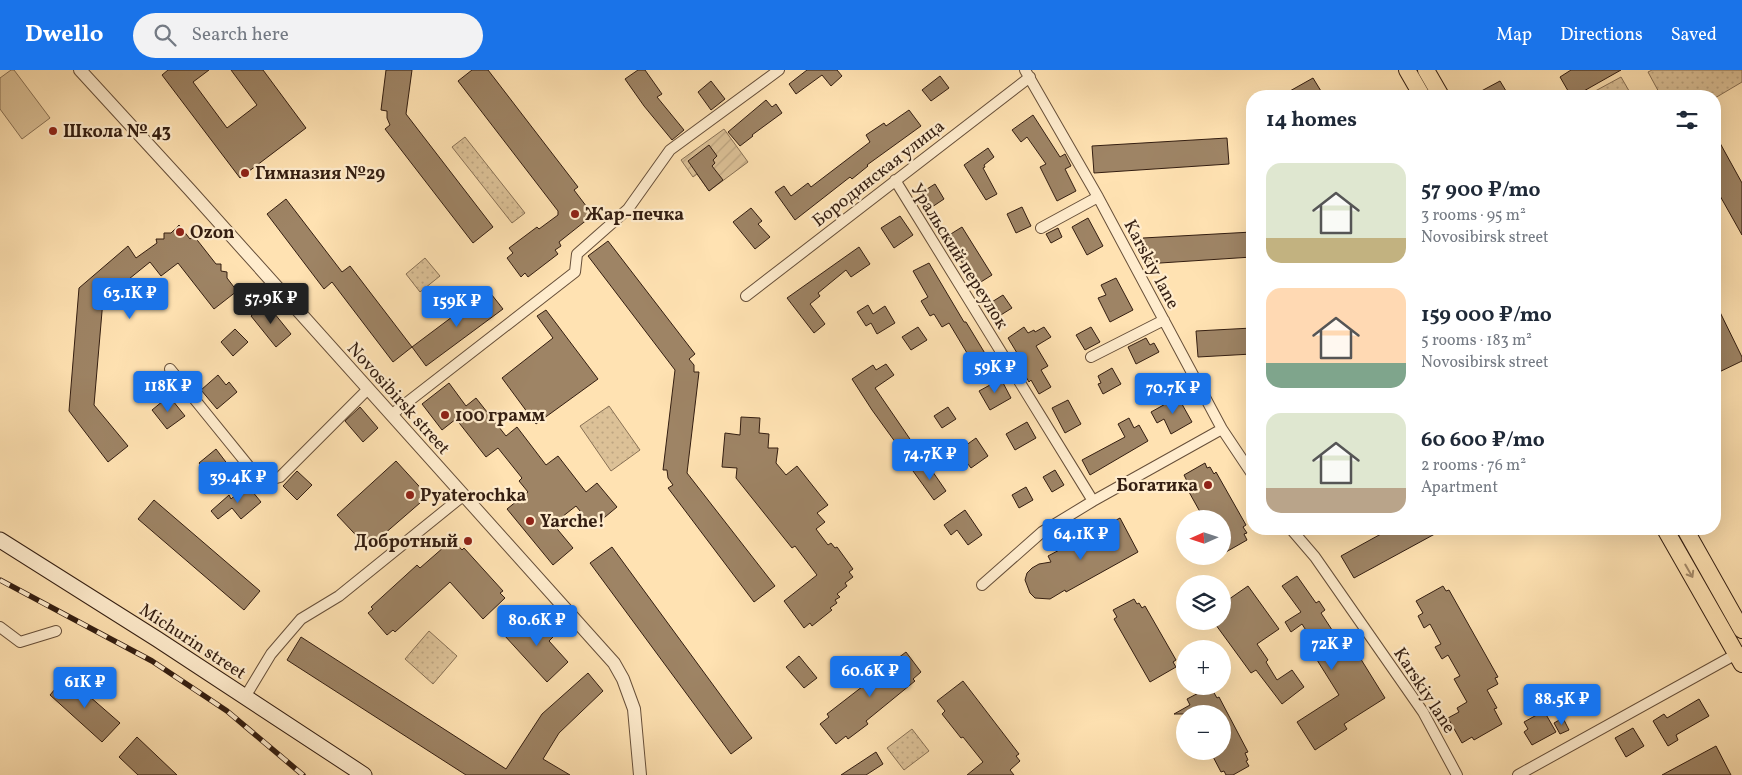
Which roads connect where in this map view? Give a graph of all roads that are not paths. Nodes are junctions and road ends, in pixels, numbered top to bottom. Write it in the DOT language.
graph roads {
  1 [pos="80,70"];
  2 [pos="778,70"];
  3 [pos="1421,73"];
  4 [pos="1027,74"];
  5 [pos="1422,90"];
  6 [pos="1436,90"];
  7 [pos="895,180"];
  8 [pos="1098,197"];
  9 [pos="1041,228"];
  10 [pos="746,296"];
  11 [pos="1164,320"];
  12 [pos="1091,357"];
  13 [pos="170,369"];
  14 [pos="368,390"];
  15 [pos="391,415"];
  16 [pos="1222,429"];
  17 [pos="1246,465"];
  18 [pos="464,496"];
  19 [pos="1093,501"];
  20 [pos="1296,535"];
  21 [pos="1669,535"];
  22 [pos="1688,535"];
  23 [pos="0,540"];
  24 [pos="982,585"];
  25 [pos="0,627"];
  26 [pos="1742,630"];
  27 [pos="56,631"];
  28 [pos="1740,656"];
  29 [pos="245,697"];
  30 [pos="364,775"];
  31 [pos="640,775"];
  32 [pos="1457,775"];
  33 [pos="1518,775"];
  1 -- 14 [label="street, Novosibirsk street"];
  2 -- 15 [label="street"];
  3 -- 5 [label="main road"];
  3 -- 6 [label="main road"];
  4 -- 7 [label="street, Бородинская улица"];
  4 -- 8 [label="street, Karskiy lane"];
  7 -- 10 [label="street, Бородинская улица"];
  7 -- 19 [label="street, Уральский переулок"];
  8 -- 9 [label="street"];
  8 -- 11 [label="street, Karskiy lane"];
  11 -- 12 [label="street"];
  11 -- 16 [label="street, Karskiy lane"];
  13 -- 14 [label="street"];
  14 -- 15 [label="street, Novosibirsk street"];
  15 -- 18 [label="street, Novosibirsk street"];
  16 -- 17 [label="street, Karskiy lane"];
  16 -- 19 [label="street"];
  18 -- 29 [label="street"];
  18 -- 31 [label="street, Novosibirsk street"];
  19 -- 24 [label="street"];
  20 -- 32 [label="street, Karskiy lane"];
  21 -- 28 [label="main road, one-way"];
  22 -- 26 [label="main road"];
  23 -- 29 [label="main road, Michurin street"];
  25 -- 27 [label="street"];
  28 -- 33 [label="street"];
  29 -- 30 [label="main road, Michurin street"];
}
